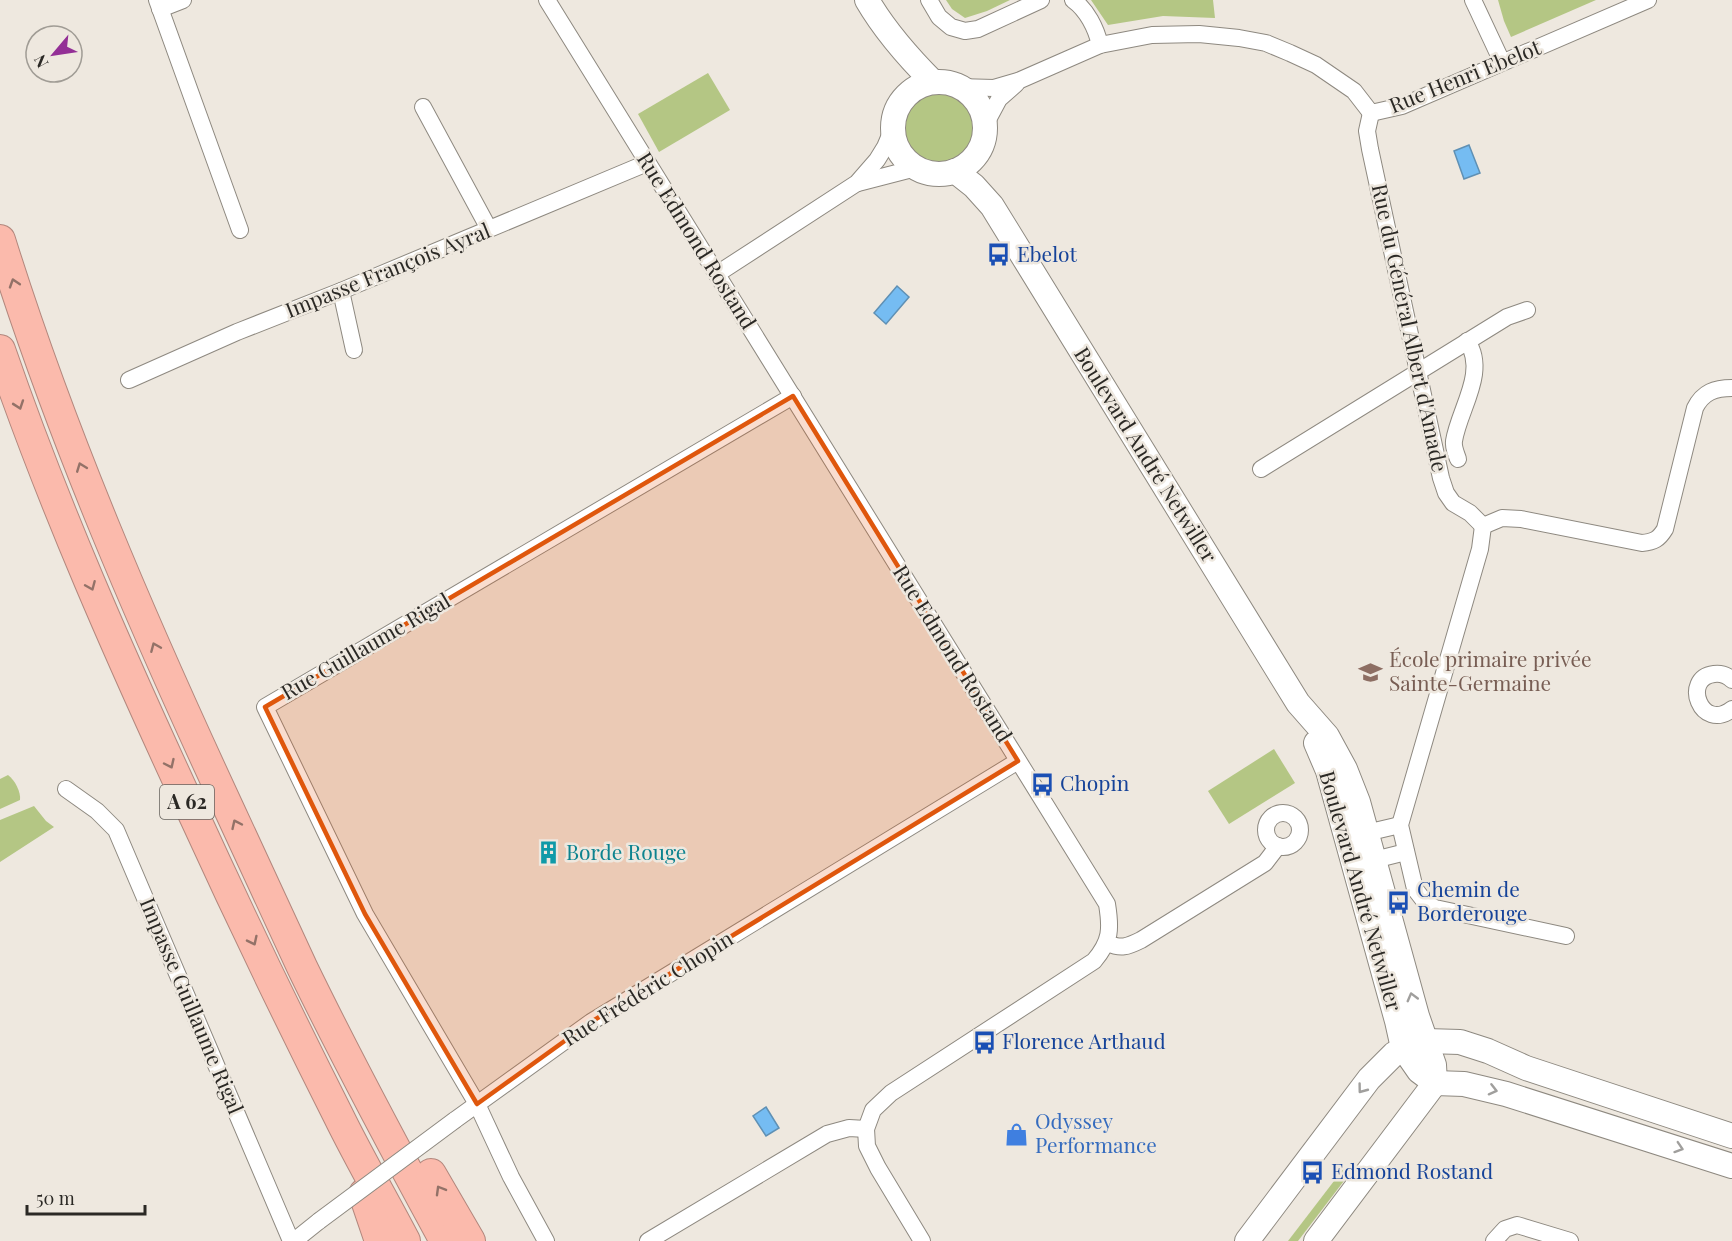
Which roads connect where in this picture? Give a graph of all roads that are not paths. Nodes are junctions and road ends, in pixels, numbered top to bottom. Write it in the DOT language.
graph roads {
  1 [pos="183,0"];
  2 [pos="547,0"];
  3 [pos="867,0"];
  4 [pos="929,0"];
  5 [pos="1041,0"];
  6 [pos="1073,0"];
  7 [pos="1473,0"];
  8 [pos="1648,0"];
  9 [pos="158,4"];
  10 [pos="890,34"];
  11 [pos="1100,45"];
  12 [pos="1502,62"];
  13 [pos="1018,81"];
  14 [pos="933,82"];
  15 [pos="958,87"];
  16 [pos="907,94"];
  17 [pos="423,107"];
  18 [pos="1371,113"];
  19 [pos="893,128"];
  20 [pos="982,138"];
  21 [pos="647,164"];
  22 [pos="916,168"];
  23 [pos="955,171"];
  24 [pos="857,183"];
  25 [pos="992,206"];
  26 [pos="489,229"];
  27 [pos="240,230"];
  28 [pos="0,240"];
  29 [pos="717,274"];
  30 [pos="341,291"];
  31 [pos="1527,310"];
  32 [pos="1467,341"];
  33 [pos="0,350"];
  34 [pos="354,350"];
  35 [pos="1418,372"];
  36 [pos="129,380"];
  37 [pos="1732,388"];
  38 [pos="793,396"];
  39 [pos="1458,459"];
  40 [pos="1261,469"];
  41 [pos="1483,526"];
  42 [pos="1732,680"];
  43 [pos="1298,703"];
  44 [pos="1732,709"];
  45 [pos="1018,761"];
  46 [pos="66,789"];
  47 [pos="1400,825"];
  48 [pos="1366,833"];
  49 [pos="1278,846"];
  50 [pos="1406,852"];
  51 [pos="1374,860"];
  52 [pos="261,877"];
  53 [pos="1566,936"];
  54 [pos="1107,943"];
  55 [pos="1414,1044"];
  56 [pos="1435,1083"];
  57 [pos="477,1104"];
  58 [pos="339,1117"];
  59 [pos="866,1129"];
  60 [pos="1732,1136"];
  61 [pos="1732,1166"];
  62 [pos="1499,1235"];
  63 [pos="293,1241"];
  64 [pos="380,1241"];
  65 [pos="405,1241"];
  66 [pos="445,1241"];
  67 [pos="470,1241"];
  68 [pos="546,1241"];
  69 [pos="648,1241"];
  70 [pos="922,1241"];
  71 [pos="1247,1241"];
  72 [pos="1316,1241"];
  73 [pos="1570,1241"];
  1 -- 9 [label="street"];
  2 -- 21 [label="street, Rue Edmond Rostand"];
  3 -- 10 [label="main road"];
  4 -- 5 [label="street"];
  6 -- 11 [label="street"];
  7 -- 12 [label="street"];
  8 -- 12 [label="street, Rue Henri Ebelot"];
  9 -- 27 [label="street"];
  10 -- 14 [label="main road"];
  10 -- 16 [label="main road"];
  11 -- 13 [label="street, Rue Henri Ebelot"];
  11 -- 18 [label="street, Rue Henri Ebelot"];
  12 -- 18 [label="street, Rue Henri Ebelot"];
  13 -- 15 [label="street, Rue Henri Ebelot"];
  13 -- 20 [label="street, Rue Henri Ebelot"];
  14 -- 15 [label="main road"];
  14 -- 16 [label="main road"];
  15 -- 20 [label="main road"];
  16 -- 19 [label="main road"];
  17 -- 26 [label="street"];
  18 -- 35 [label="street, Rue du Général Albert d'Amade"];
  19 -- 22 [label="main road"];
  19 -- 24 [label="street"];
  20 -- 23 [label="main road"];
  20 -- 25 [label="main road, Boulevard André Netwiller"];
  21 -- 26 [label="street, Impasse François Ayral"];
  21 -- 29 [label="street, Rue Edmond Rostand"];
  22 -- 23 [label="main road"];
  22 -- 24 [label="street"];
  23 -- 25 [label="main road, Boulevard André Netwiller"];
  24 -- 29 [label="street"];
  25 -- 43 [label="main road, Boulevard André Netwiller"];
  26 -- 30 [label="street, Impasse François Ayral"];
  52 -- 28 [label="highway, A 62, one-way"];
  29 -- 38 [label="street, Rue Edmond Rostand"];
  30 -- 34 [label="street"];
  30 -- 36 [label="street, Impasse François Ayral"];
  31 -- 32 [label="street"];
  32 -- 35 [label="street"];
  32 -- 39 [label="street"];
  33 -- 58 [label="highway, A 62, one-way"];
  35 -- 40 [label="street"];
  35 -- 41 [label="street, Rue du Général Albert d'Amade"];
  37 -- 41 [label="street"];
  38 -- 45 [label="street, Rue Edmond Rostand"];
  38 -- 57 [label="street, Rue Guillaume Rigal"];
  41 -- 47 [label="street"];
  42 -- 44 [label="street"];
  43 -- 48 [label="main road, Boulevard André Netwiller"];
  43 -- 55 [label="main road, Boulevard André Netwiller"];
  45 -- 54 [label="street, Rue Edmond Rostand"];
  45 -- 57 [label="street, Rue Frédéric Chopin"];
  46 -- 63 [label="street, Impasse Guillaume Rigal"];
  47 -- 48 [label="street"];
  47 -- 50 [label="street"];
  48 -- 51 [label="main road, Boulevard André Netwiller"];
  49 -- 54 [label="street"];
  50 -- 51 [label="street"];
  50 -- 53 [label="street"];
  55 -- 51 [label="main road, Boulevard André Netwiller, one-way"];
  52 -- 66 [label="highway, A 62"];
  67 -- 52 [label="highway, one-way"];
  54 -- 59 [label="street"];
  55 -- 56 [label="main road, Boulevard André Netwiller"];
  55 -- 60 [label="main road"];
  55 -- 71 [label="main road, one-way"];
  56 -- 61 [label="main road, one-way"];
  56 -- 72 [label="main road"];
  57 -- 63 [label="street, Rue Frédéric Chopin, bridge"];
  57 -- 68 [label="street"];
  58 -- 64 [label="highway"];
  58 -- 65 [label="highway, A 62"];
  59 -- 69 [label="street"];
  59 -- 70 [label="street"];
  62 -- 73 [label="street"];
}
